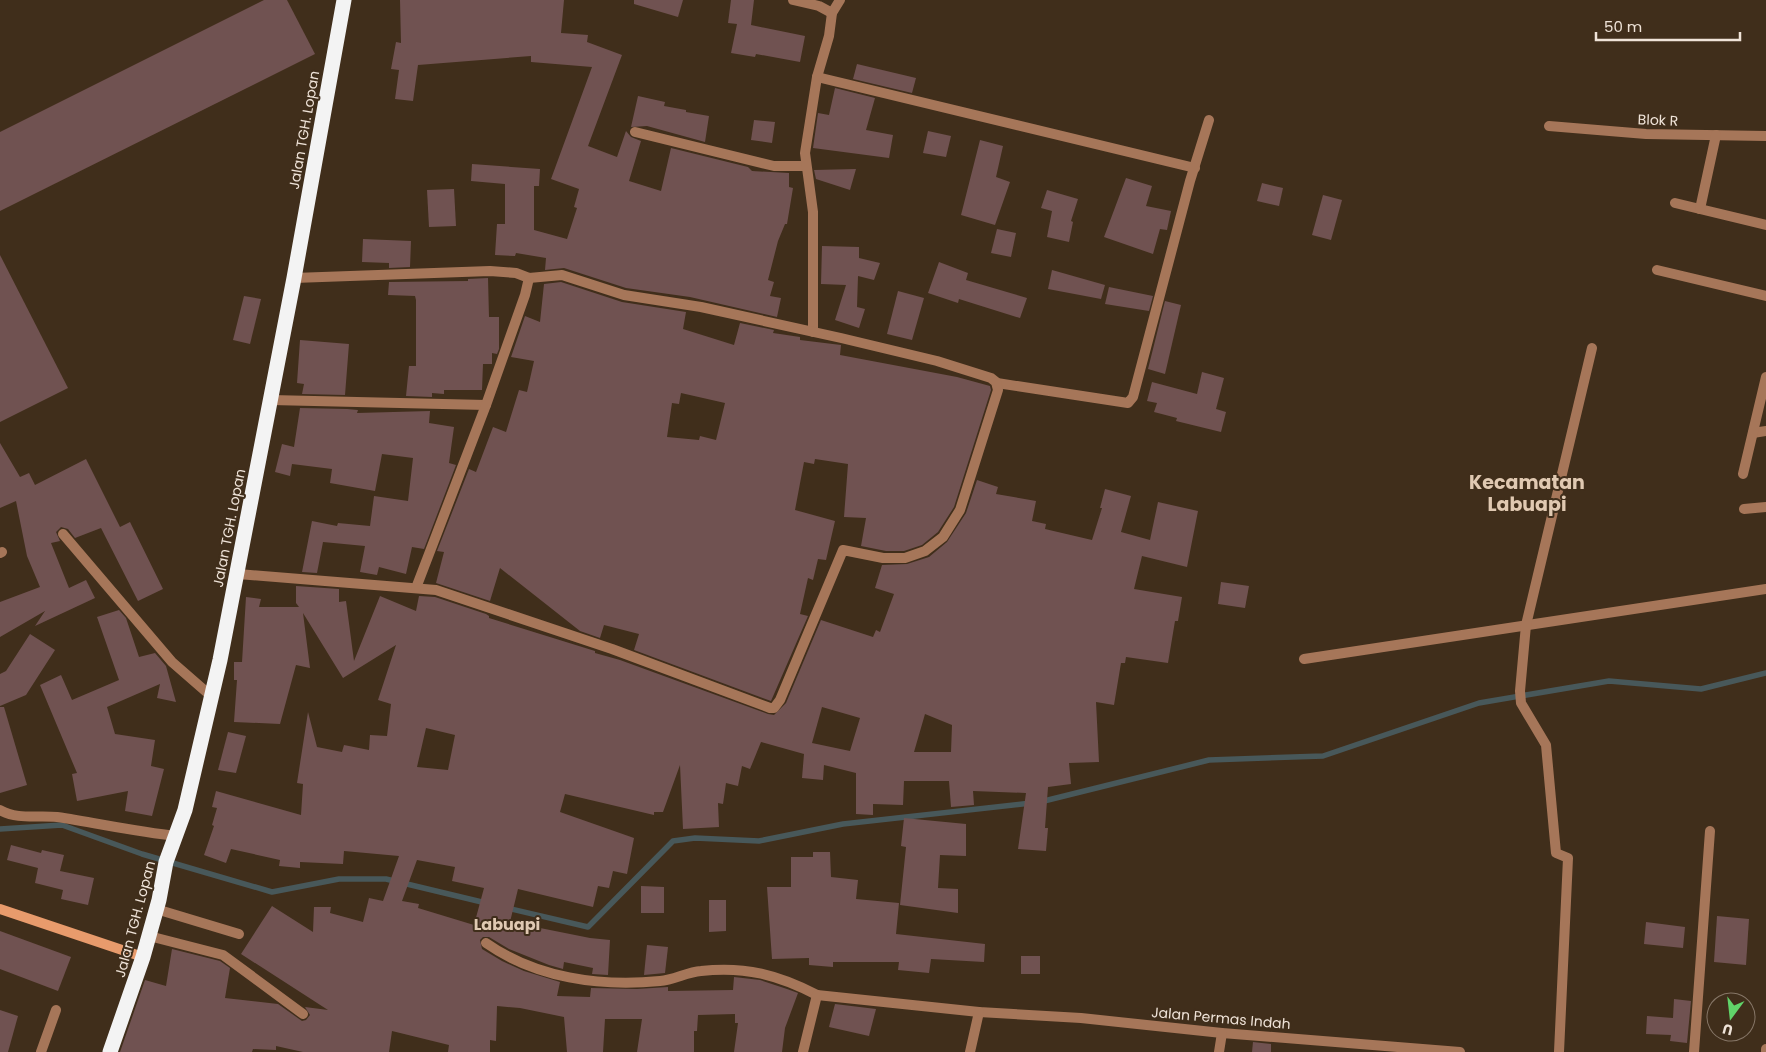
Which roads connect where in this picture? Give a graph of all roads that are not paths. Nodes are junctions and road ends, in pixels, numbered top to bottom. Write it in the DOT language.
graph roads {
  1 [pos="344,0"];
  2 [pos="793,0"];
  3 [pos="840,0"];
  4 [pos="832,13"];
  5 [pos="816,78"];
  6 [pos="1209,120"];
  7 [pos="1549,126"];
  8 [pos="635,132"];
  9 [pos="1716,135"];
  10 [pos="1766,136"];
  11 [pos="806,166"];
  12 [pos="1195,168"];
  13 [pos="1675,203"];
  14 [pos="1700,209"];
  15 [pos="1766,225"];
  16 [pos="1657,270"];
  17 [pos="294,278"];
  18 [pos="529,278"];
  19 [pos="1766,296"];
  20 [pos="813,332"];
  21 [pos="1592,348"];
  22 [pos="1766,377"];
  23 [pos="997,383"];
  24 [pos="271,400"];
  25 [pos="486,405"];
  26 [pos="1766,431"];
  27 [pos="1753,432"];
  28 [pos="1743,474"];
  29 [pos="1766,507"];
  30 [pos="1744,509"];
  31 [pos="63,534"];
  32 [pos="238,574"];
  33 [pos="416,588"];
  34 [pos="1766,589"];
  35 [pos="1526,625"];
  36 [pos="1304,659"];
  37 [pos="212,696"];
  38 [pos="0,810"];
  39 [pos="1710,831"];
  40 [pos="176,836"];
  41 [pos="158,904"];
  42 [pos="0,909"];
  43 [pos="239,934"];
  44 [pos="149,936"];
  45 [pos="486,943"];
  46 [pos="143,957"];
  47 [pos="818,995"];
  48 [pos="56,1010"];
  49 [pos="979,1012"];
  50 [pos="303,1014"];
  51 [pos="1222,1033"];
  52 [pos="40,1052"];
  53 [pos="110,1052"];
  54 [pos="803,1052"];
  55 [pos="970,1052"];
  56 [pos="1219,1052"];
  57 [pos="1460,1052"];
  58 [pos="1559,1052"];
  59 [pos="1694,1052"];
  1 -- 17 [label="highway, Jalan TGH. Lopan"];
  2 -- 4 [label="street"];
  3 -- 4 [label="street"];
  4 -- 5 [label="street"];
  5 -- 11 [label="street"];
  5 -- 12 [label="street"];
  6 -- 12 [label="street"];
  7 -- 9 [label="street, Blok R"];
  8 -- 11 [label="street"];
  9 -- 10 [label="street, Blok R"];
  9 -- 14 [label="street"];
  11 -- 20 [label="street"];
  12 -- 23 [label="street"];
  13 -- 14 [label="street"];
  14 -- 15 [label="street"];
  16 -- 19 [label="street"];
  17 -- 18 [label="street"];
  17 -- 24 [label="highway, Jalan TGH. Lopan"];
  18 -- 20 [label="street"];
  18 -- 25 [label="street"];
  20 -- 23 [label="street"];
  21 -- 35 [label="street"];
  22 -- 27 [label="street"];
  23 -- 33 [label="street"];
  24 -- 25 [label="street"];
  24 -- 32 [label="highway, Jalan TGH. Lopan"];
  25 -- 33 [label="street"];
  26 -- 27 [label="street"];
  27 -- 28 [label="street"];
  29 -- 30 [label="street"];
  31 -- 37 [label="street"];
  32 -- 33 [label="street"];
  32 -- 37 [label="highway, Jalan TGH. Lopan"];
  34 -- 35 [label="street"];
  35 -- 36 [label="street"];
  35 -- 58 [label="street"];
  37 -- 40 [label="highway, Jalan TGH. Lopan"];
  38 -- 40 [label="street"];
  39 -- 59 [label="street"];
  40 -- 41 [label="highway, Jalan TGH. Lopan"];
  41 -- 43 [label="street"];
  41 -- 44 [label="highway, Jalan TGH. Lopan"];
  42 -- 46 [label="street"];
  44 -- 46 [label="highway, Jalan TGH. Lopan"];
  44 -- 50 [label="street"];
  45 -- 47 [label="street"];
  46 -- 53 [label="highway, Jalan TGH. Lopan"];
  47 -- 49 [label="street, Jalan Permas Indah"];
  47 -- 54 [label="street"];
  48 -- 52 [label="street"];
  49 -- 51 [label="street, Jalan Permas Indah"];
  49 -- 55 [label="street"];
  51 -- 56 [label="street"];
  51 -- 57 [label="street, Jalan Permas Indah"];
}
